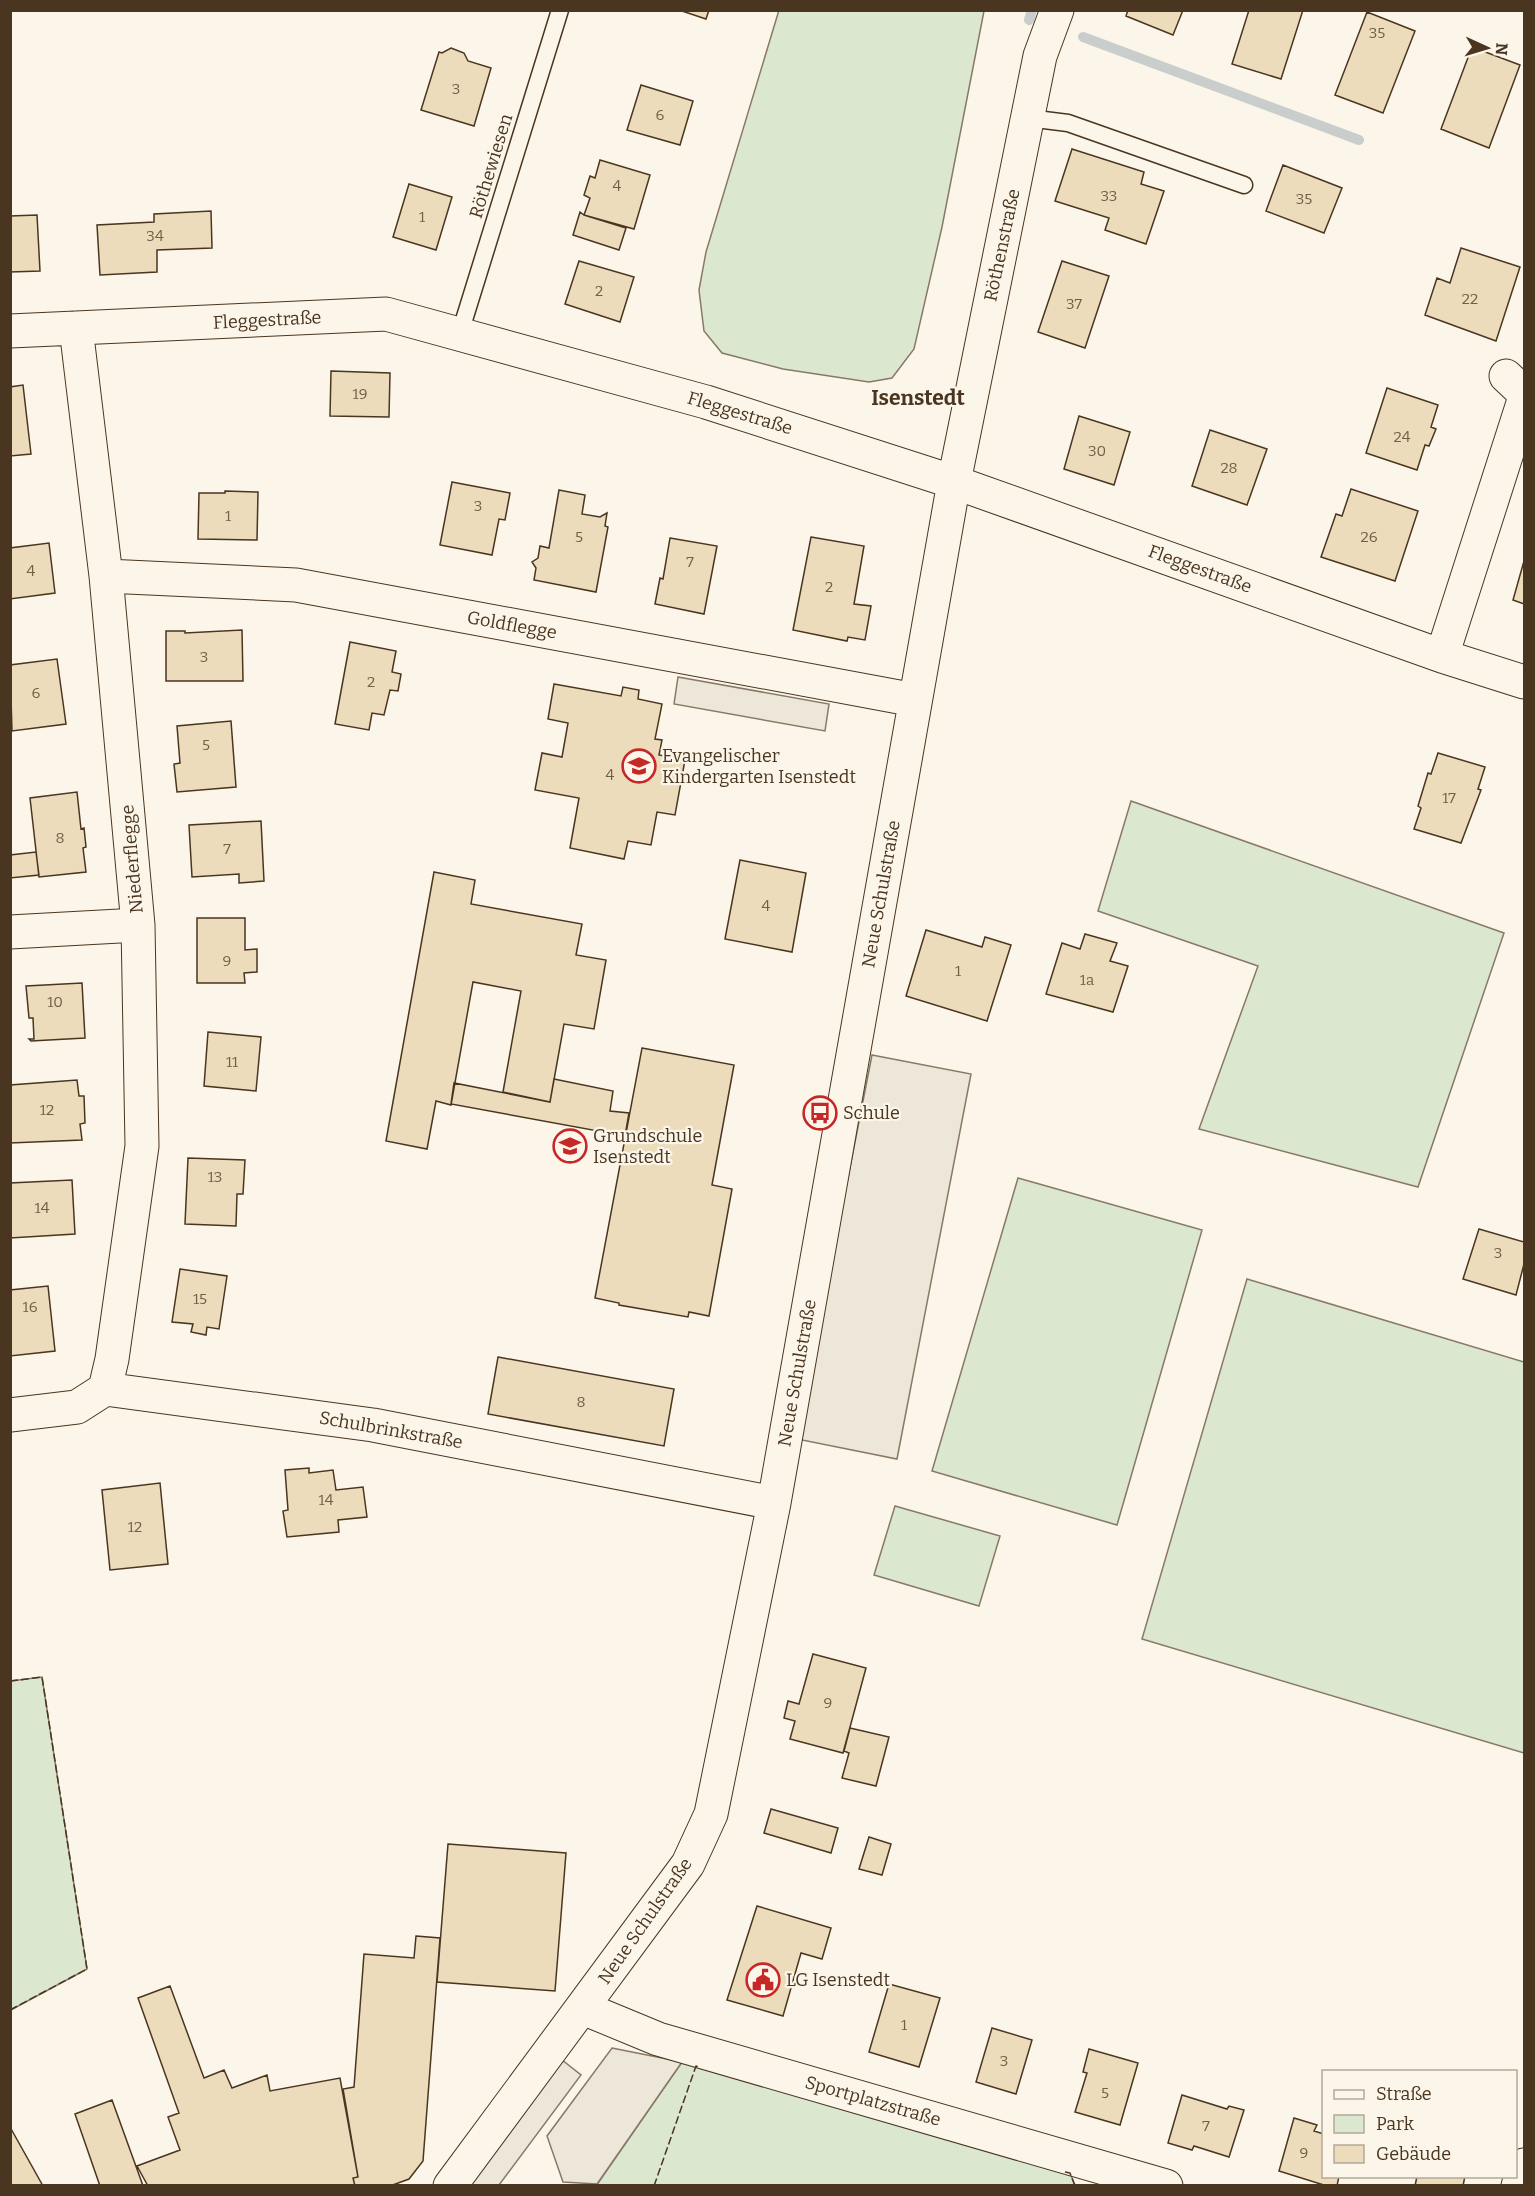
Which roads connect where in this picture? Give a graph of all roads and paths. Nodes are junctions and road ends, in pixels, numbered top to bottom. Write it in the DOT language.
graph roads {
  1 [pos="560,10"];
  2 [pos="1058,10"];
  3 [pos="1028,118"];
  4 [pos="1244,185"];
  5 [pos="76,328"];
  6 [pos="10,332"];
  7 [pos="460,333"];
  8 [pos="1518,390"];
  9 [pos="954,482"];
  10 [pos="106,576"];
  11 [pos="1442,656"];
  12 [pos="1524,682"];
  13 [pos="915,700"];
  14 [pos="138,925"];
  15 [pos="10,933"];
  16 [pos="105,1389"];
  17 [pos="10,1415"];
  18 [pos="774,1503"];
  19 [pos="583,2008"];
  20 [pos="1524,2165"];
  21 [pos="1098,2175"];
  22 [pos="450,2186"];
  23 [pos="1166,2186"];
  24 [pos="1518,2186"];
  1 -- 7 [label="lane, Röthewiesen"];
  2 -- 3 [label="street, Röthenstraße"];
  3 -- 4 [label="lane"];
  3 -- 9 [label="street, Röthenstraße"];
  5 -- 6 [label="street, Fleggestraße"];
  5 -- 7 [label="street, Fleggestraße"];
  5 -- 10 [label="street, Niederflegge"];
  7 -- 9 [label="street, Fleggestraße"];
  8 -- 11 [label="street"];
  9 -- 11 [label="street, Fleggestraße"];
  9 -- 13 [label="street, Neue Schulstraße"];
  10 -- 13 [label="street, Goldflegge"];
  10 -- 14 [label="street, Niederflegge"];
  11 -- 12 [label="street, Fleggestraße"];
  13 -- 18 [label="street, Neue Schulstraße"];
  14 -- 15 [label="street"];
  14 -- 16 [label="street, Niederflegge"];
  16 -- 17 [label="street"];
  16 -- 18 [label="street, Schulbrinkstraße"];
  18 -- 19 [label="street, Neue Schulstraße"];
  19 -- 21 [label="street, Sportplatzstraße"];
  19 -- 22 [label="street, Neue Schulstraße"];
  20 -- 24 [label="street"];
  21 -- 23 [label="street, Sportplatzstraße"];
}
